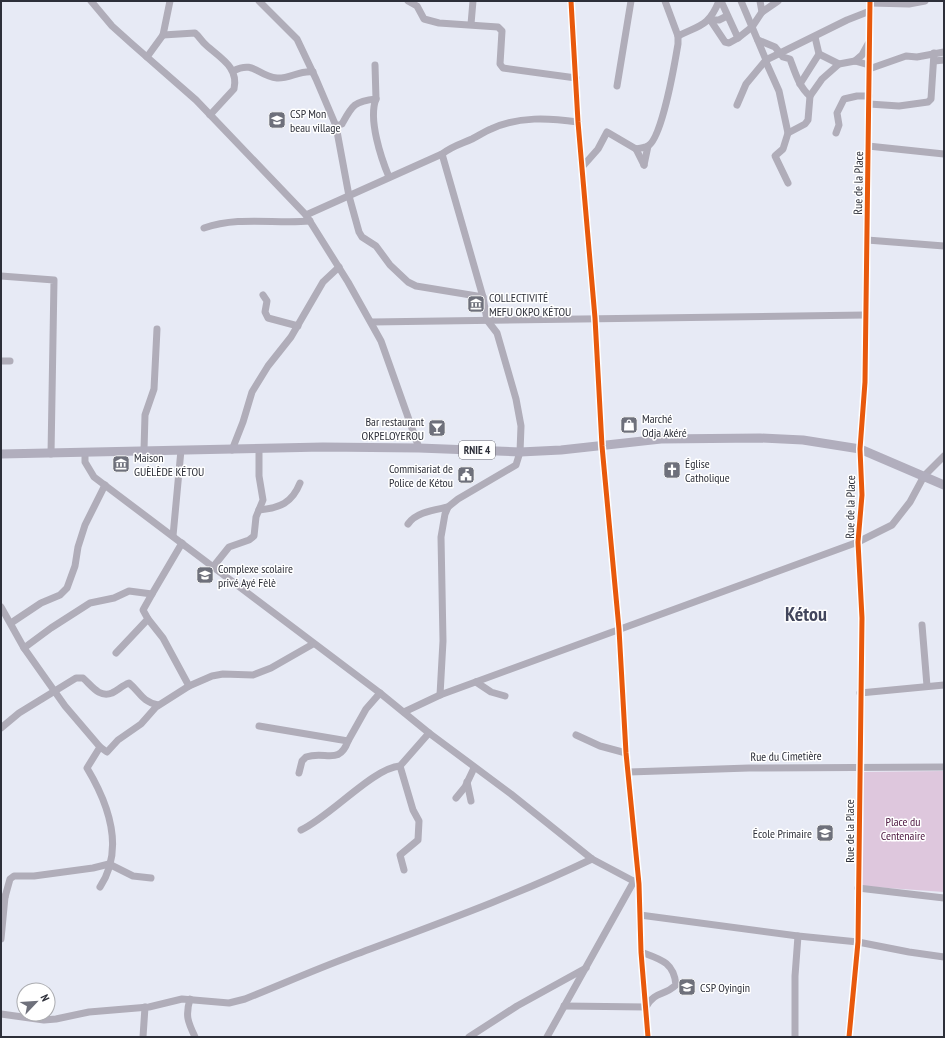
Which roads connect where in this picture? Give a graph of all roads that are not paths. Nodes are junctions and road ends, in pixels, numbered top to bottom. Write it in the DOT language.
graph roads {
  1 [pos="91,1"];
  2 [pos="170,1"];
  3 [pos="259,1"];
  4 [pos="408,1"];
  5 [pos="473,1"];
  6 [pos="571,1"];
  7 [pos="631,1"];
  8 [pos="665,1"];
  9 [pos="720,1"];
  10 [pos="741,1"];
  11 [pos="760,1"];
  12 [pos="778,1"];
  13 [pos="925,1"];
  14 [pos="870,2"];
  15 [pos="891,3"];
  16 [pos="417,4"];
  17 [pos="870,11"];
  18 [pos="762,12"];
  19 [pos="727,16"];
  20 [pos="710,21"];
  21 [pos="471,24"];
  22 [pos="752,27"];
  23 [pos="163,35"];
  24 [pos="678,36"];
  25 [pos="815,37"];
  26 [pos="738,38"];
  27 [pos="758,40"];
  28 [pos="870,40"];
  29 [pos="934,52"];
  30 [pos="944,52"];
  31 [pos="779,54"];
  32 [pos="819,54"];
  33 [pos="146,57"];
  34 [pos="944,60"];
  35 [pos="766,61"];
  36 [pos="855,61"];
  37 [pos="934,61"];
  38 [pos="839,64"];
  39 [pos="375,65"];
  40 [pos="869,67"];
  41 [pos="233,71"];
  42 [pos="313,72"];
  43 [pos="576,78"];
  44 [pos="800,84"];
  45 [pos="617,86"];
  46 [pos="810,96"];
  47 [pos="376,99"];
  48 [pos="869,100"];
  49 [pos="737,105"];
  50 [pos="210,115"];
  51 [pos="578,122"];
  52 [pos="336,126"];
  53 [pos="788,133"];
  54 [pos="836,133"];
  55 [pos="648,146"];
  56 [pos="868,146"];
  57 [pos="636,149"];
  58 [pos="442,154"];
  59 [pos="944,154"];
  60 [pos="583,166"];
  61 [pos="389,176"];
  62 [pos="788,183"];
  63 [pos="349,196"];
  64 [pos="308,218"];
  65 [pos="204,228"];
  66 [pos="867,240"];
  67 [pos="944,246"];
  68 [pos="339,267"];
  69 [pos="1,276"];
  70 [pos="264,295"];
  71 [pos="483,297"];
  72 [pos="865,315"];
  73 [pos="595,318"];
  74 [pos="487,320"];
  75 [pos="498,320"];
  76 [pos="372,322"];
  77 [pos="298,326"];
  78 [pos="157,329"];
  79 [pos="497,333"];
  80 [pos="1,361"];
  81 [pos="10,361"];
  82 [pos="602,446"];
  83 [pos="419,448"];
  84 [pos="259,449"];
  85 [pos="144,450"];
  86 [pos="181,450"];
  87 [pos="232,450"];
  88 [pos="860,450"];
  89 [pos="520,452"];
  90 [pos="85,453"];
  91 [pos="1,454"];
  92 [pos="51,454"];
  93 [pos="944,456"];
  94 [pos="924,476"];
  95 [pos="300,483"];
  96 [pos="105,485"];
  97 [pos="944,485"];
  98 [pos="448,507"];
  99 [pos="260,510"];
  100 [pos="408,524"];
  101 [pos="173,536"];
  102 [pos="858,542"];
  103 [pos="182,543"];
  104 [pos="212,566"];
  105 [pos="152,594"];
  106 [pos="1,607"];
  107 [pos="148,619"];
  108 [pos="11,623"];
  109 [pos="922,625"];
  110 [pos="619,629"];
  111 [pos="313,644"];
  112 [pos="24,648"];
  113 [pos="116,653"];
  114 [pos="476,682"];
  115 [pos="944,685"];
  116 [pos="189,686"];
  117 [pos="927,686"];
  118 [pos="56,692"];
  119 [pos="380,693"];
  120 [pos="860,693"];
  121 [pos="440,695"];
  122 [pos="505,696"];
  123 [pos="158,705"];
  124 [pos="404,712"];
  125 [pos="259,726"];
  126 [pos="1,728"];
  127 [pos="429,733"];
  128 [pos="576,734"];
  129 [pos="348,741"];
  130 [pos="100,747"];
  131 [pos="626,753"];
  132 [pos="400,766"];
  133 [pos="859,766"];
  134 [pos="944,767"];
  135 [pos="474,768"];
  136 [pos="629,772"];
  137 [pos="299,773"];
  138 [pos="467,781"];
  139 [pos="456,798"];
  140 [pos="471,801"];
  141 [pos="301,830"];
  142 [pos="592,859"];
  143 [pos="109,864"];
  144 [pos="404,870"];
  145 [pos="151,878"];
  146 [pos="637,882"];
  147 [pos="100,887"];
  148 [pos="858,888"];
  149 [pos="3,897"];
  150 [pos="944,898"];
  151 [pos="640,915"];
  152 [pos="798,936"];
  153 [pos="1,939"];
  154 [pos="858,942"];
  155 [pos="641,952"];
  156 [pos="944,957"];
  157 [pos="586,968"];
  158 [pos="190,999"];
  159 [pos="564,1006"];
  160 [pos="145,1007"];
  161 [pos="646,1007"];
  162 [pos="1,1014"];
  163 [pos="143,1037"];
  164 [pos="195,1037"];
  165 [pos="469,1037"];
  166 [pos="546,1037"];
  167 [pos="648,1037"];
  168 [pos="795,1037"];
  169 [pos="849,1037"];
  1 -- 33 [label="street"];
  2 -- 23 [label="street"];
  3 -- 42 [label="street"];
  4 -- 16 [label="street"];
  5 -- 21 [label="street"];
  6 -- 43 [label="street"];
  7 -- 45 [label="street"];
  8 -- 24 [label="street"];
  9 -- 19 [label="street"];
  9 -- 20 [label="street"];
  10 -- 22 [label="street"];
  11 -- 18 [label="street"];
  12 -- 18 [label="street"];
  13 -- 15 [label="street"];
  14 -- 15 [label="street"];
  14 -- 17 [label="street, Rue de la Place"];
  16 -- 21 [label="street"];
  17 -- 25 [label="street"];
  17 -- 28 [label="street, Rue de la Place"];
  18 -- 22 [label="street"];
  19 -- 20 [label="street"];
  19 -- 26 [label="street"];
  20 -- 24 [label="street"];
  20 -- 26 [label="street"];
  21 -- 43 [label="street"];
  22 -- 26 [label="street"];
  22 -- 27 [label="street"];
  23 -- 33 [label="street"];
  23 -- 41 [label="street"];
  24 -- 55 [label="street"];
  25 -- 31 [label="street"];
  25 -- 32 [label="street"];
  27 -- 31 [label="street"];
  27 -- 35 [label="street"];
  28 -- 36 [label="street"];
  28 -- 40 [label="street, Rue de la Place"];
  29 -- 30 [label="street"];
  29 -- 37 [label="street"];
  29 -- 40 [label="street"];
  31 -- 35 [label="street"];
  31 -- 44 [label="street"];
  32 -- 38 [label="street"];
  32 -- 44 [label="street"];
  33 -- 50 [label="street"];
  34 -- 37 [label="street"];
  35 -- 49 [label="street"];
  35 -- 53 [label="street"];
  36 -- 38 [label="street"];
  36 -- 40 [label="street"];
  37 -- 48 [label="street"];
  38 -- 46 [label="street"];
  39 -- 47 [label="street"];
  40 -- 48 [label="street, Rue de la Place"];
  41 -- 42 [label="street"];
  41 -- 50 [label="street"];
  42 -- 52 [label="street"];
  43 -- 51 [label="street"];
  44 -- 46 [label="street"];
  46 -- 53 [label="street"];
  47 -- 52 [label="street"];
  47 -- 61 [label="street"];
  48 -- 54 [label="street"];
  48 -- 56 [label="street, Rue de la Place"];
  50 -- 64 [label="street"];
  51 -- 58 [label="street"];
  51 -- 60 [label="street"];
  52 -- 63 [label="street"];
  53 -- 62 [label="street"];
  55 -- 57 [label="street"];
  55 -- 57 [label="street"];
  56 -- 59 [label="street"];
  56 -- 66 [label="street, Rue de la Place"];
  57 -- 60 [label="street"];
  58 -- 61 [label="street"];
  58 -- 71 [label="street"];
  60 -- 73 [label="street"];
  61 -- 63 [label="street"];
  63 -- 64 [label="street"];
  63 -- 71 [label="street"];
  64 -- 65 [label="street"];
  64 -- 68 [label="street"];
  66 -- 67 [label="street"];
  66 -- 72 [label="street, Rue de la Place"];
  68 -- 76 [label="street"];
  68 -- 77 [label="street"];
  69 -- 92 [label="street"];
  70 -- 77 [label="street"];
  71 -- 74 [label="street"];
  72 -- 73 [label="street"];
  72 -- 88 [label="street, Rue de la Place"];
  73 -- 75 [label="street"];
  73 -- 82 [label="street"];
  74 -- 75 [label="street"];
  74 -- 76 [label="street"];
  74 -- 79 [label="street"];
  75 -- 79 [label="street"];
  76 -- 83 [label="street"];
  77 -- 87 [label="street"];
  78 -- 85 [label="street"];
  79 -- 89 [label="street"];
  80 -- 81 [label="street"];
  82 -- 88 [label="main road, RNIE 4"];
  82 -- 89 [label="main road, RNIE 4"];
  82 -- 110 [label="street"];
  83 -- 84 [label="main road, RNIE 4"];
  83 -- 89 [label="main road, RNIE 4"];
  84 -- 87 [label="main road, RNIE 4"];
  84 -- 99 [label="street"];
  85 -- 86 [label="main road, RNIE 4"];
  85 -- 90 [label="main road, RNIE 4"];
  86 -- 87 [label="main road, RNIE 4"];
  86 -- 101 [label="street"];
  88 -- 94 [label="main road, RNIE 4"];
  88 -- 102 [label="street, Rue de la Place"];
  89 -- 98 [label="street"];
  90 -- 92 [label="main road, RNIE 4"];
  90 -- 96 [label="street"];
  91 -- 92 [label="main road, RNIE 4"];
  93 -- 94 [label="street"];
  94 -- 97 [label="main road, RNIE 4"];
  94 -- 102 [label="street"];
  95 -- 99 [label="street"];
  96 -- 101 [label="street"];
  96 -- 108 [label="street"];
  98 -- 100 [label="street"];
  98 -- 121 [label="street"];
  99 -- 104 [label="street"];
  101 -- 103 [label="street"];
  102 -- 110 [label="street"];
  102 -- 120 [label="street, Rue de la Place"];
  103 -- 104 [label="street"];
  103 -- 105 [label="street"];
  104 -- 111 [label="street"];
  105 -- 107 [label="street"];
  105 -- 112 [label="street"];
  106 -- 108 [label="street"];
  107 -- 113 [label="street"];
  107 -- 116 [label="street"];
  108 -- 112 [label="street"];
  109 -- 117 [label="street"];
  110 -- 114 [label="street"];
  110 -- 131 [label="street"];
  111 -- 116 [label="street"];
  111 -- 119 [label="street"];
  112 -- 118 [label="street"];
  114 -- 121 [label="street"];
  114 -- 122 [label="street"];
  115 -- 117 [label="street"];
  116 -- 123 [label="street"];
  117 -- 120 [label="street"];
  118 -- 123 [label="street"];
  118 -- 126 [label="street"];
  118 -- 130 [label="street"];
  119 -- 124 [label="street"];
  119 -- 129 [label="street"];
  120 -- 133 [label="street, Rue de la Place"];
  121 -- 124 [label="street"];
  123 -- 130 [label="street"];
  124 -- 127 [label="street"];
  125 -- 129 [label="street"];
  127 -- 132 [label="street"];
  127 -- 135 [label="street"];
  128 -- 131 [label="street"];
  129 -- 137 [label="street"];
  130 -- 143 [label="street"];
  131 -- 136 [label="street"];
  132 -- 141 [label="street"];
  132 -- 144 [label="street"];
  133 -- 134 [label="street, Rue du Cimetière"];
  133 -- 136 [label="street, Rue du Cimetière"];
  133 -- 148 [label="street, Rue de la Place"];
  135 -- 138 [label="street"];
  135 -- 142 [label="street"];
  136 -- 146 [label="street"];
  138 -- 139 [label="street"];
  138 -- 140 [label="street"];
  142 -- 146 [label="street"];
  142 -- 158 [label="street"];
  143 -- 145 [label="street"];
  143 -- 147 [label="street"];
  143 -- 149 [label="street"];
  146 -- 151 [label="street"];
  146 -- 157 [label="street"];
  148 -- 150 [label="street"];
  148 -- 154 [label="street, Rue de la Place"];
  149 -- 153 [label="street"];
  151 -- 152 [label="street"];
  151 -- 155 [label="street"];
  152 -- 154 [label="street"];
  152 -- 168 [label="street"];
  154 -- 156 [label="street"];
  154 -- 169 [label="street, Rue de la Place"];
  155 -- 161 [label="street"];
  155 -- 161 [label="street"];
  157 -- 159 [label="street"];
  157 -- 165 [label="street"];
  158 -- 160 [label="street"];
  158 -- 164 [label="street"];
  159 -- 161 [label="street"];
  159 -- 166 [label="street"];
  160 -- 162 [label="street"];
  160 -- 163 [label="street"];
  161 -- 167 [label="street"];
}
